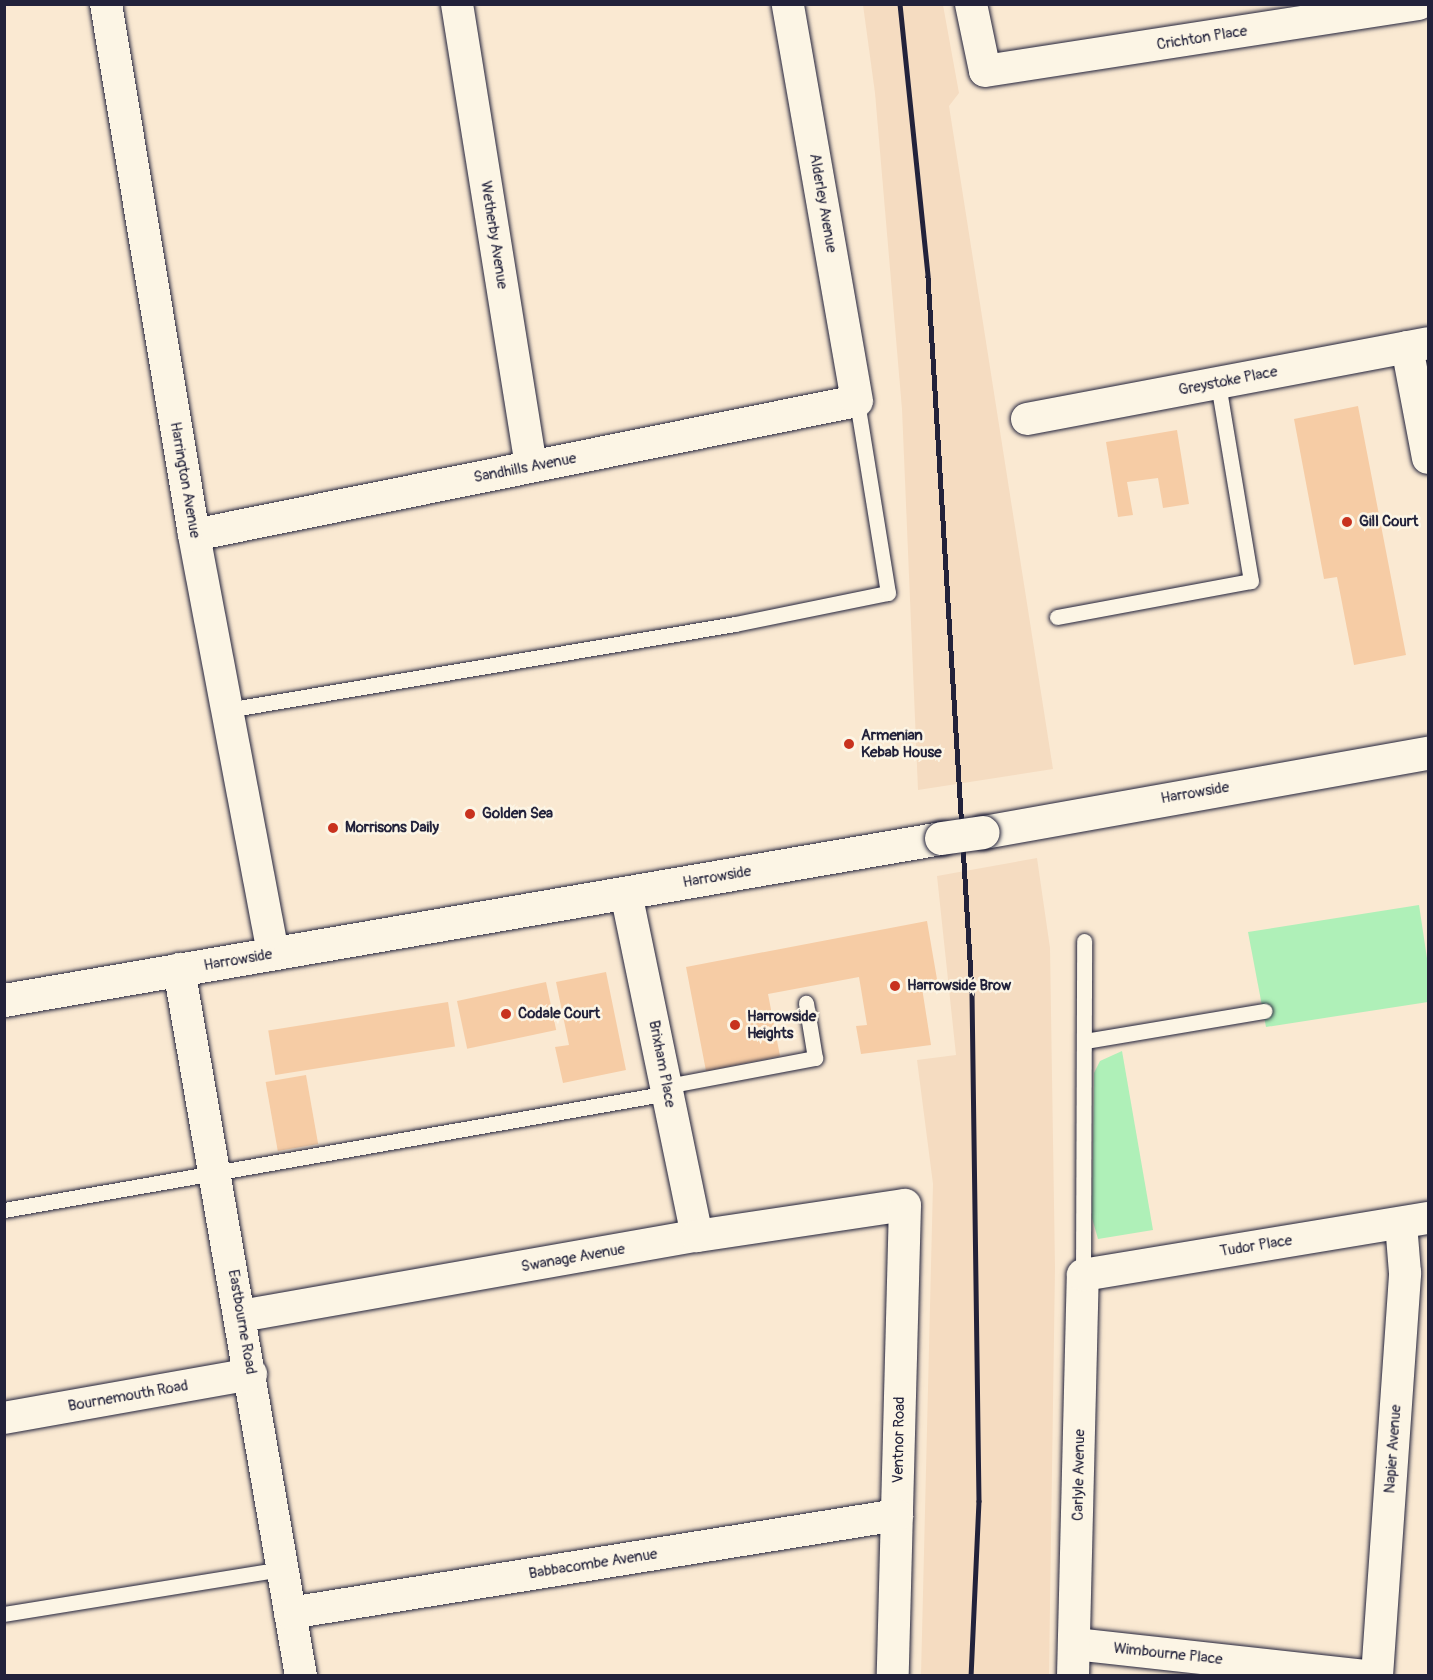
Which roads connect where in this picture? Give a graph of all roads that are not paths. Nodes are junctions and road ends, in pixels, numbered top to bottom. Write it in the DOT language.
graph roads {
  1 [pos="106,4"];
  2 [pos="456,4"];
  3 [pos="788,4"];
  4 [pos="971,4"];
  5 [pos="1419,4"];
  6 [pos="1272,16"];
  7 [pos="1418,345"];
  8 [pos="1218,383"];
  9 [pos="857,401"];
  10 [pos="1028,419"];
  11 [pos="1428,458"];
  12 [pos="531,466"];
  13 [pos="194,535"];
  14 [pos="1057,617"];
  15 [pos="227,710"];
  16 [pos="1428,753"];
  17 [pos="626,893"];
  18 [pos="1084,941"];
  19 [pos="273,953"];
  20 [pos="179,969"];
  21 [pos="4,1000"];
  22 [pos="806,1003"];
  23 [pos="1265,1011"];
  24 [pos="1085,1041"];
  25 [pos="667,1090"];
  26 [pos="215,1172"];
  27 [pos="905,1205"];
  28 [pos="4,1210"];
  29 [pos="1415,1220"];
  30 [pos="697,1236"];
  31 [pos="1083,1275"];
  32 [pos="241,1316"];
  33 [pos="251,1374"];
  34 [pos="4,1418"];
  35 [pos="897,1515"];
  36 [pos="281,1569"];
  37 [pos="290,1613"];
  38 [pos="4,1614"];
  39 [pos="1075,1644"];
  40 [pos="301,1676"];
  41 [pos="893,1676"];
  42 [pos="1073,1676"];
  43 [pos="1367,1676"];
  44 [pos="1377,1676"];
  1 -- 13 [label="street, Harrington Avenue"];
  2 -- 12 [label="street, Wetherby Avenue"];
  3 -- 9 [label="street, Alderley Avenue"];
  4 -- 6 [label="street, Crichton Place"];
  5 -- 6 [label="street, Crichton Place"];
  7 -- 8 [label="street, Greystoke Place"];
  7 -- 11 [label="street"];
  8 -- 10 [label="street, Greystoke Place"];
  8 -- 14 [label="lane"];
  9 -- 12 [label="street, Sandhills Avenue"];
  9 -- 15 [label="lane"];
  12 -- 13 [label="street, Sandhills Avenue"];
  13 -- 15 [label="street, Harrington Avenue"];
  15 -- 19 [label="street, Harrington Avenue"];
  16 -- 17 [label="street, Harrowside, bridge"];
  17 -- 19 [label="street, Harrowside"];
  17 -- 25 [label="street, Brixham Place"];
  18 -- 24 [label="lane"];
  19 -- 20 [label="street, Harrowside"];
  20 -- 21 [label="street, Harrowside"];
  20 -- 26 [label="street, Eastbourne Road"];
  22 -- 25 [label="lane"];
  23 -- 24 [label="lane"];
  24 -- 31 [label="lane"];
  25 -- 26 [label="lane"];
  25 -- 30 [label="street, Brixham Place"];
  26 -- 28 [label="lane"];
  26 -- 32 [label="street, Eastbourne Road"];
  27 -- 30 [label="street, Swanage Avenue"];
  27 -- 35 [label="street, Ventnor Road"];
  29 -- 31 [label="street, Tudor Place"];
  29 -- 44 [label="street, Napier Avenue"];
  30 -- 32 [label="street, Swanage Avenue"];
  31 -- 39 [label="street, Carlyle Avenue"];
  32 -- 33 [label="street, Eastbourne Road"];
  33 -- 34 [label="street, Bournemouth Road"];
  33 -- 36 [label="street, Eastbourne Road"];
  35 -- 37 [label="street, Babbacombe Avenue"];
  35 -- 41 [label="street, Ventnor Road"];
  36 -- 37 [label="street, Eastbourne Road"];
  36 -- 38 [label="lane"];
  37 -- 40 [label="street, Eastbourne Road"];
  39 -- 42 [label="street, Carlyle Avenue"];
  39 -- 43 [label="street, Wimbourne Place"];
}
